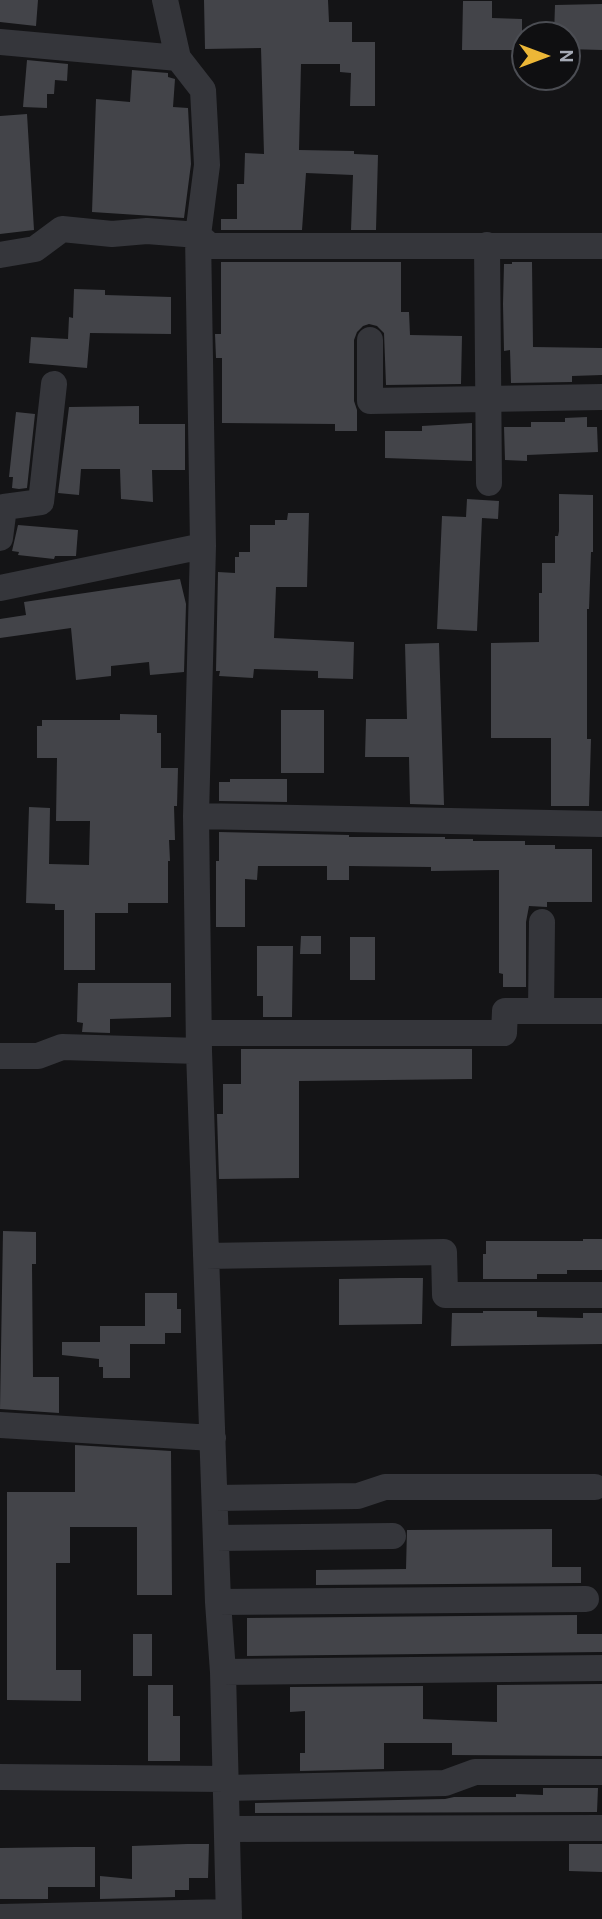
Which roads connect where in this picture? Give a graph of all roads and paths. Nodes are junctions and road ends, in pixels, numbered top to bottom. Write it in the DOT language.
graph roads {
  1 [pos="165,0"];
  2 [pos="0,42"];
  3 [pos="178,58"];
  4 [pos="198,235"];
  5 [pos="487,246"];
  6 [pos="602,246"];
  7 [pos="0,255"];
  8 [pos="370,340"];
  9 [pos="54,384"];
  10 [pos="602,397"];
  11 [pos="490,399"];
  12 [pos="489,483"];
  13 [pos="0,538"];
  14 [pos="203,546"];
  15 [pos="0,588"];
  16 [pos="196,816"];
  17 [pos="602,824"];
  18 [pos="542,922"];
  19 [pos="541,1011"];
  20 [pos="602,1011"];
  21 [pos="199,1042"];
  22 [pos="0,1056"];
  23 [pos="206,1256"];
  24 [pos="602,1295"];
  25 [pos="0,1426"];
  26 [pos="213,1438"];
  27 [pos="595,1487"];
  28 [pos="215,1498"];
  29 [pos="393,1536"];
  30 [pos="216,1538"];
  31 [pos="586,1599"];
  32 [pos="218,1602"];
  33 [pos="602,1668"];
  34 [pos="223,1672"];
  35 [pos="602,1772"];
  36 [pos="0,1777"];
  37 [pos="226,1784"];
  38 [pos="602,1828"];
  39 [pos="227,1829"];
  40 [pos="229,1916"];
  41 [pos="0,1917"];
  1 -- 3 [label="street"];
  2 -- 3 [label="street"];
  3 -- 4 [label="street"];
  4 -- 5 [label="street"];
  4 -- 7 [label="street"];
  4 -- 14 [label="street"];
  5 -- 6 [label="street"];
  5 -- 11 [label="street"];
  8 -- 11 [label="street"];
  9 -- 13 [label="street"];
  10 -- 11 [label="street"];
  11 -- 12 [label="street"];
  14 -- 15 [label="street"];
  14 -- 16 [label="street"];
  16 -- 17 [label="street"];
  16 -- 21 [label="street"];
  18 -- 19 [label="street"];
  19 -- 20 [label="street"];
  19 -- 21 [label="street"];
  21 -- 22 [label="street"];
  21 -- 23 [label="street"];
  23 -- 24 [label="street"];
  23 -- 26 [label="street"];
  25 -- 26 [label="street"];
  26 -- 28 [label="street"];
  27 -- 28 [label="street"];
  28 -- 30 [label="street"];
  29 -- 30 [label="street"];
  30 -- 32 [label="street"];
  31 -- 32 [label="street"];
  32 -- 34 [label="street"];
  33 -- 34 [label="street"];
  34 -- 37 [label="street"];
  35 -- 37 [label="street"];
  36 -- 37 [label="street"];
  37 -- 39 [label="street"];
  38 -- 39 [label="street"];
  39 -- 40 [label="street"];
  40 -- 41 [label="street"];
}
